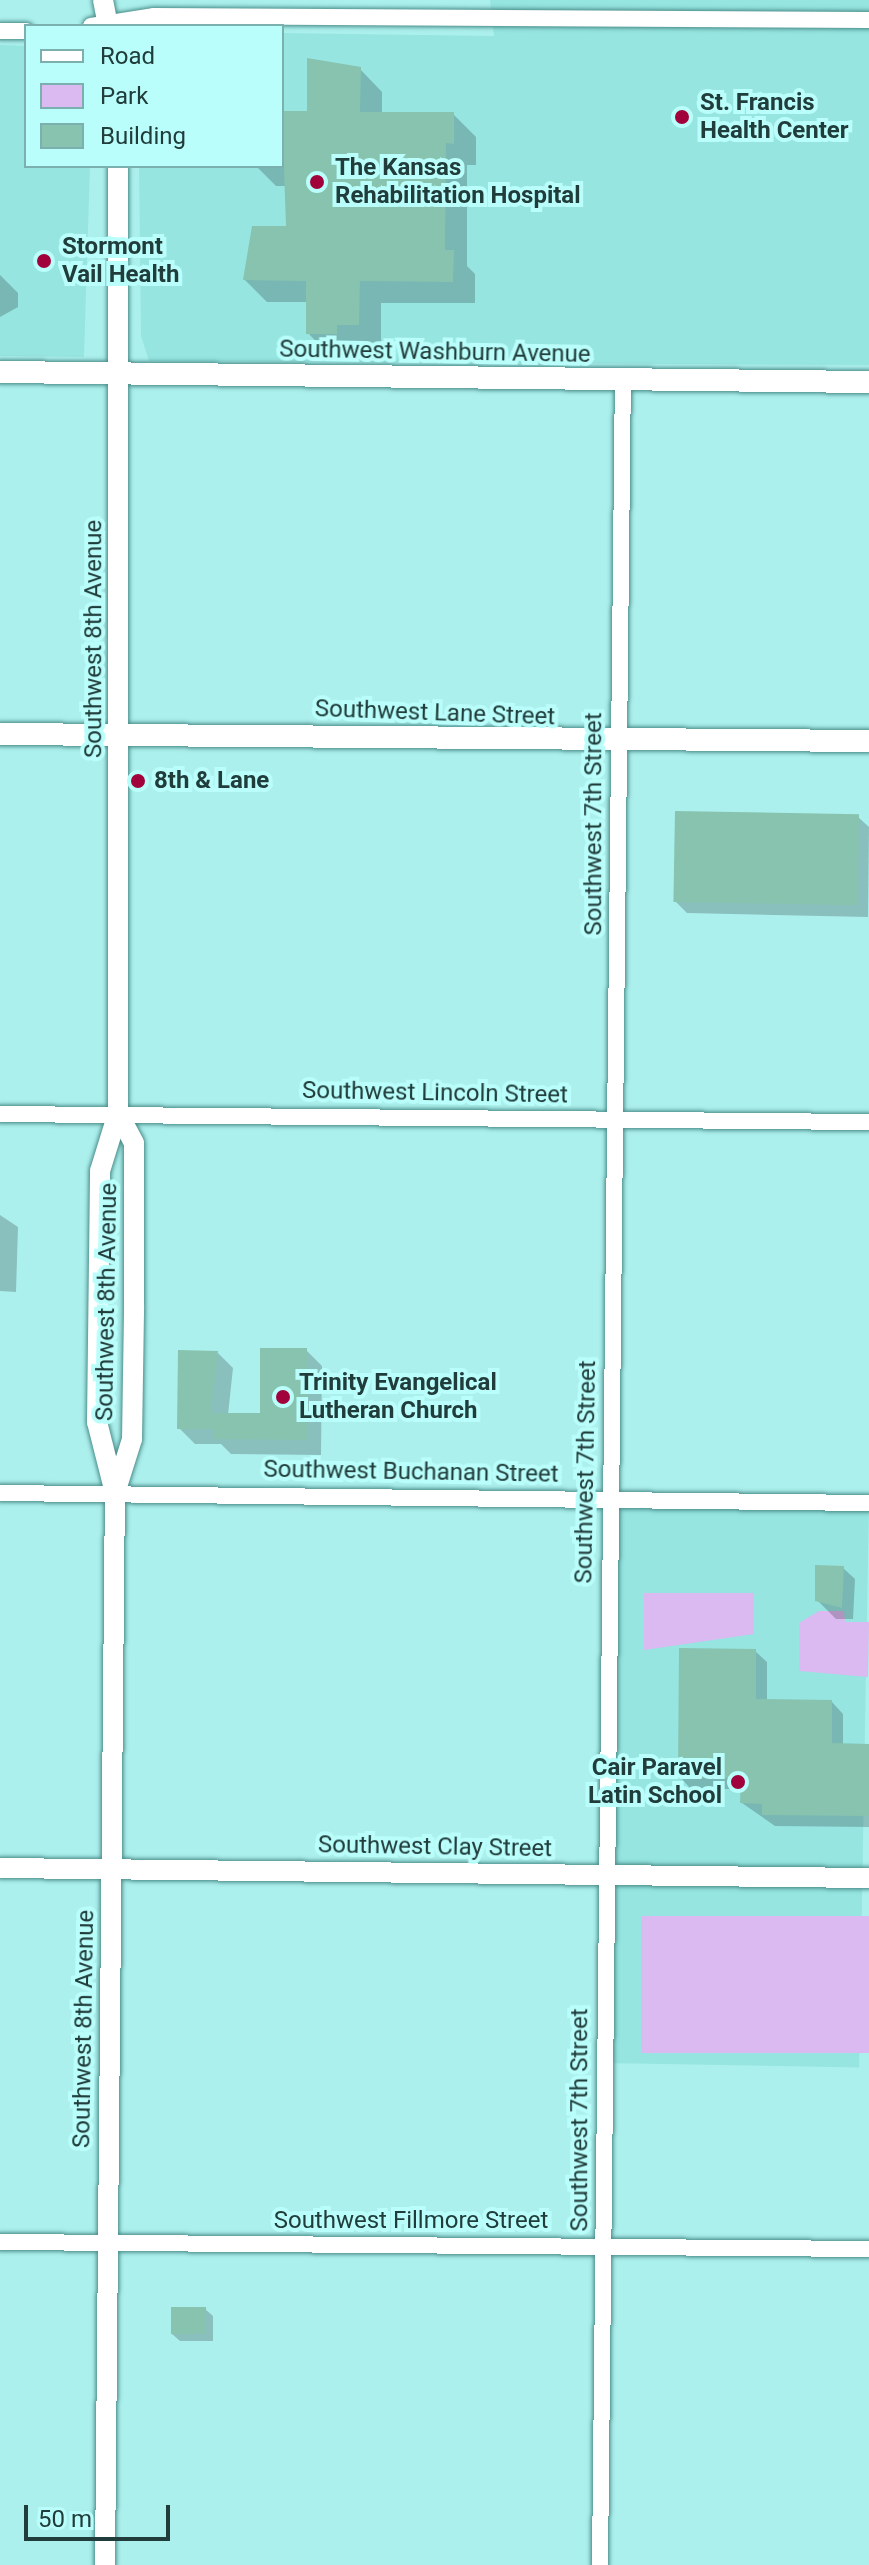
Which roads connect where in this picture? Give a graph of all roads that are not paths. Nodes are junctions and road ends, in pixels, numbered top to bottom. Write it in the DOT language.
graph roads {
  1 [pos="103,0"];
  2 [pos="471,8"];
  3 [pos="869,20"];
  4 [pos="102,24"];
  5 [pos="108,24"];
  6 [pos="0,31"];
  7 [pos="24,31"];
  8 [pos="118,168"];
  9 [pos="0,372"];
  10 [pos="121,373"];
  11 [pos="623,380"];
  12 [pos="869,382"];
  13 [pos="0,734"];
  14 [pos="119,735"];
  15 [pos="869,741"];
  16 [pos="618,743"];
  17 [pos="118,1113"];
  18 [pos="0,1114"];
  19 [pos="613,1119"];
  20 [pos="869,1122"];
  21 [pos="0,1493"];
  22 [pos="115,1493"];
  23 [pos="611,1499"];
  24 [pos="869,1503"];
  25 [pos="0,1868"];
  26 [pos="112,1869"];
  27 [pos="605,1876"];
  28 [pos="869,1878"];
  29 [pos="0,2242"];
  30 [pos="108,2243"];
  31 [pos="604,2246"];
  32 [pos="869,2249"];
  33 [pos="105,2565"];
  34 [pos="600,2565"];
  1 -- 4 [label="street"];
  2 -- 3 [label="street"];
  2 -- 5 [label="street"];
  6 -- 7 [label="street"];
  8 -- 10 [label="street, Southwest 8th Avenue"];
  9 -- 10 [label="main road, Southwest Washburn Avenue"];
  10 -- 11 [label="main road, Southwest Washburn Avenue"];
  10 -- 14 [label="street, Southwest 8th Avenue"];
  11 -- 12 [label="main road, Southwest Washburn Avenue"];
  11 -- 16 [label="street, Southwest 7th Street"];
  13 -- 14 [label="main road, Southwest Lane Street"];
  14 -- 16 [label="main road, Southwest Lane Street"];
  14 -- 17 [label="street, Southwest 8th Avenue"];
  15 -- 16 [label="main road, Southwest Lane Street"];
  16 -- 19 [label="street, Southwest 7th Street"];
  17 -- 18 [label="street, Southwest Lincoln Street"];
  17 -- 19 [label="street, Southwest Lincoln Street"];
  17 -- 22 [label="street, Southwest 8th Avenue"];
  17 -- 22 [label="street, Southwest 8th Avenue"];
  19 -- 20 [label="street, Southwest Lincoln Street"];
  19 -- 23 [label="street, Southwest 7th Street"];
  21 -- 22 [label="street, Southwest Buchanan Street"];
  22 -- 23 [label="street, Southwest Buchanan Street"];
  22 -- 26 [label="street, Southwest 8th Avenue"];
  23 -- 24 [label="street, Southwest Buchanan Street"];
  23 -- 27 [label="street, Southwest 7th Street"];
  25 -- 26 [label="street, Southwest Clay Street"];
  26 -- 27 [label="street, Southwest Clay Street"];
  26 -- 30 [label="street, Southwest 8th Avenue"];
  27 -- 28 [label="street, Southwest Clay Street"];
  27 -- 31 [label="street, Southwest 7th Street"];
  29 -- 30 [label="street, Southwest Fillmore Street"];
  30 -- 31 [label="street, Southwest Fillmore Street"];
  30 -- 33 [label="street, Southwest 8th Avenue"];
  31 -- 32 [label="street, Southwest Fillmore Street"];
  31 -- 34 [label="street, Southwest 7th Street"];
}
